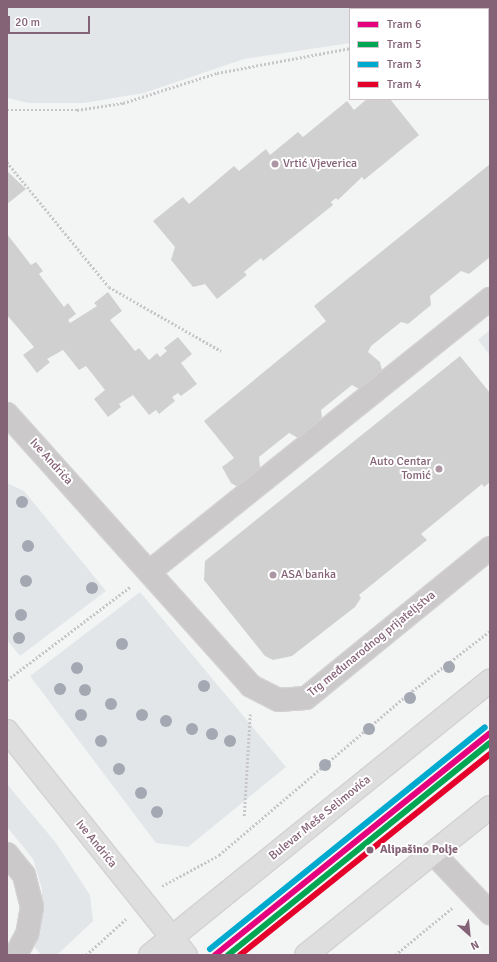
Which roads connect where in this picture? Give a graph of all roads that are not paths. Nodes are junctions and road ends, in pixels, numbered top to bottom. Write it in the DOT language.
graph roads {
  1 [pos="490,299"];
  2 [pos="9,421"];
  3 [pos="87,504"];
  4 [pos="490,548"];
  5 [pos="149,572"];
  6 [pos="490,681"];
  7 [pos="7,731"];
  8 [pos="490,807"];
  9 [pos="433,853"];
  10 [pos="7,854"];
  11 [pos="490,913"];
  12 [pos="171,937"];
  13 [pos="16,955"];
  14 [pos="150,955"];
  15 [pos="186,955"];
  16 [pos="306,955"];
  1 -- 5 [label="lane"];
  2 -- 3 [label="lane, Ive Andrića"];
  3 -- 5 [label="lane, Trg međunarodnog prijateljstva"];
  4 -- 5 [label="lane, Trg međunarodnog prijateljstva"];
  6 -- 12 [label="main road, Bulevar Meše Selimovića"];
  7 -- 12 [label="main road, Ive Andrića"];
  8 -- 9 [label="main road"];
  9 -- 11 [label="lane"];
  9 -- 16 [label="main road"];
  10 -- 13 [label="lane"];
  12 -- 14 [label="main road, Bulevar Meše Selimovića"];
  12 -- 15 [label="main road, Ive Andrića"];
}
